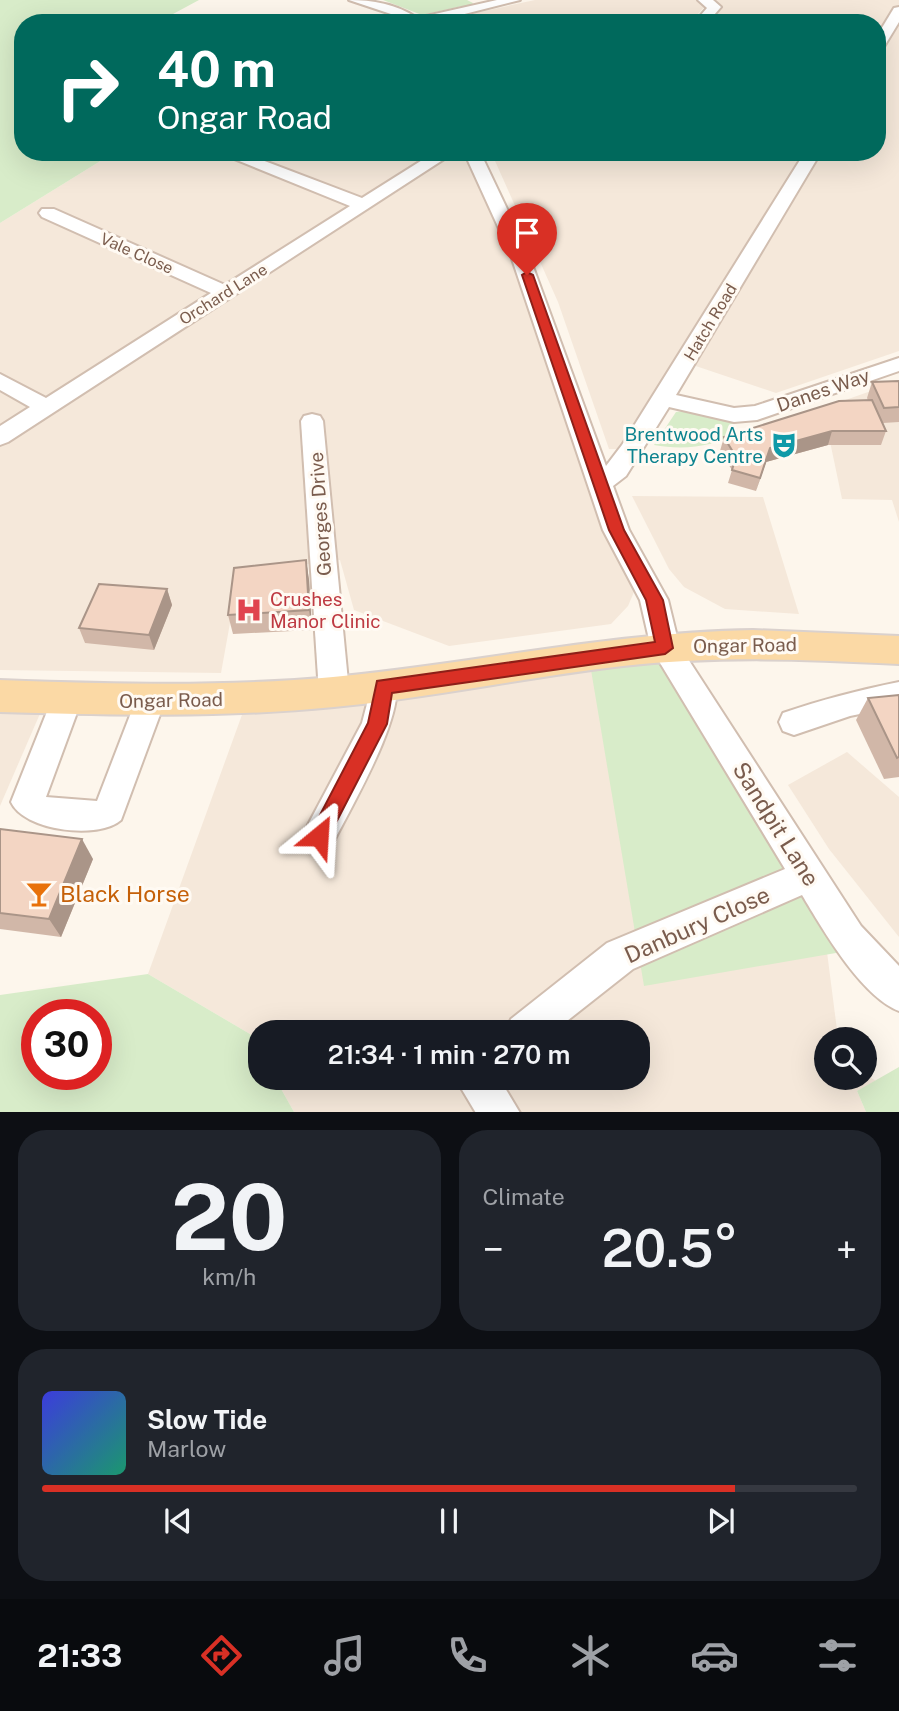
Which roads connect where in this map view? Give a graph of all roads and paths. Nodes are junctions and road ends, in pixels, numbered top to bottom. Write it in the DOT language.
graph roads {
  1 [pos="355,0"];
  2 [pos="514,0"];
  3 [pos="704,0"];
  4 [pos="403,14"];
  5 [pos="451,14"];
  6 [pos="708,14"];
  7 [pos="898,14"];
  8 [pos="886,33"];
  9 [pos="249,161"];
  10 [pos="433,161"];
  11 [pos="476,161"];
  12 [pos="808,161"];
  13 [pos="364,205"];
  14 [pos="48,214"];
  15 [pos="225,292"];
  16 [pos="899,364"];
  17 [pos="0,382"];
  18 [pos="664,399"];
  19 [pos="46,407"];
  20 [pos="312,421"];
  21 [pos="0,437"];
  22 [pos="599,485"];
  23 [pos="665,648"];
  24 [pos="899,650"];
  25 [pos="384,687"];
  26 [pos="334,692"];
  27 [pos="899,694"];
  28 [pos="0,696"];
  29 [pos="67,699"];
  30 [pos="150,701"];
  31 [pos="794,722"];
  32 [pos="319,836"];
  33 [pos="808,876"];
  34 [pos="899,993"];
  35 [pos="539,1020"];
  36 [pos="484,1090"];
  37 [pos="500,1112"];
  1 -- 4 [label="street"];
  2 -- 5 [label="street"];
  3 -- 6 [label="street"];
  7 -- 8 [label="street"];
  9 -- 13 [label="street"];
  10 -- 13 [label="street, Orchard Lane"];
  11 -- 22 [label="street"];
  12 -- 18 [label="street, Hatch Road"];
  13 -- 15 [label="street, Orchard Lane"];
  14 -- 15 [label="street, Vale Close"];
  15 -- 19 [label="street, Orchard Lane"];
  16 -- 18 [label="street, Danes Way"];
  17 -- 19 [label="street"];
  18 -- 22 [label="street, Hatch Road"];
  19 -- 21 [label="street, Orchard Lane"];
  20 -- 26 [label="street, Georges Drive"];
  22 -- 23 [label="street"];
  23 -- 24 [label="main road, Ongar Road"];
  23 -- 25 [label="main road, Ongar Road"];
  23 -- 33 [label="street, Sandpit Lane"];
  25 -- 26 [label="main road, Ongar Road"];
  25 -- 32 [label="street"];
  26 -- 30 [label="main road, Ongar Road"];
  27 -- 31 [label="street"];
  28 -- 29 [label="main road, Ongar Road"];
  29 -- 30 [label="main road, Ongar Road"];
  29 -- 30 [label="street"];
  33 -- 34 [label="street, Sandpit Lane"];
  33 -- 35 [label="street, Danbury Close"];
  36 -- 37 [label="street"];
}
